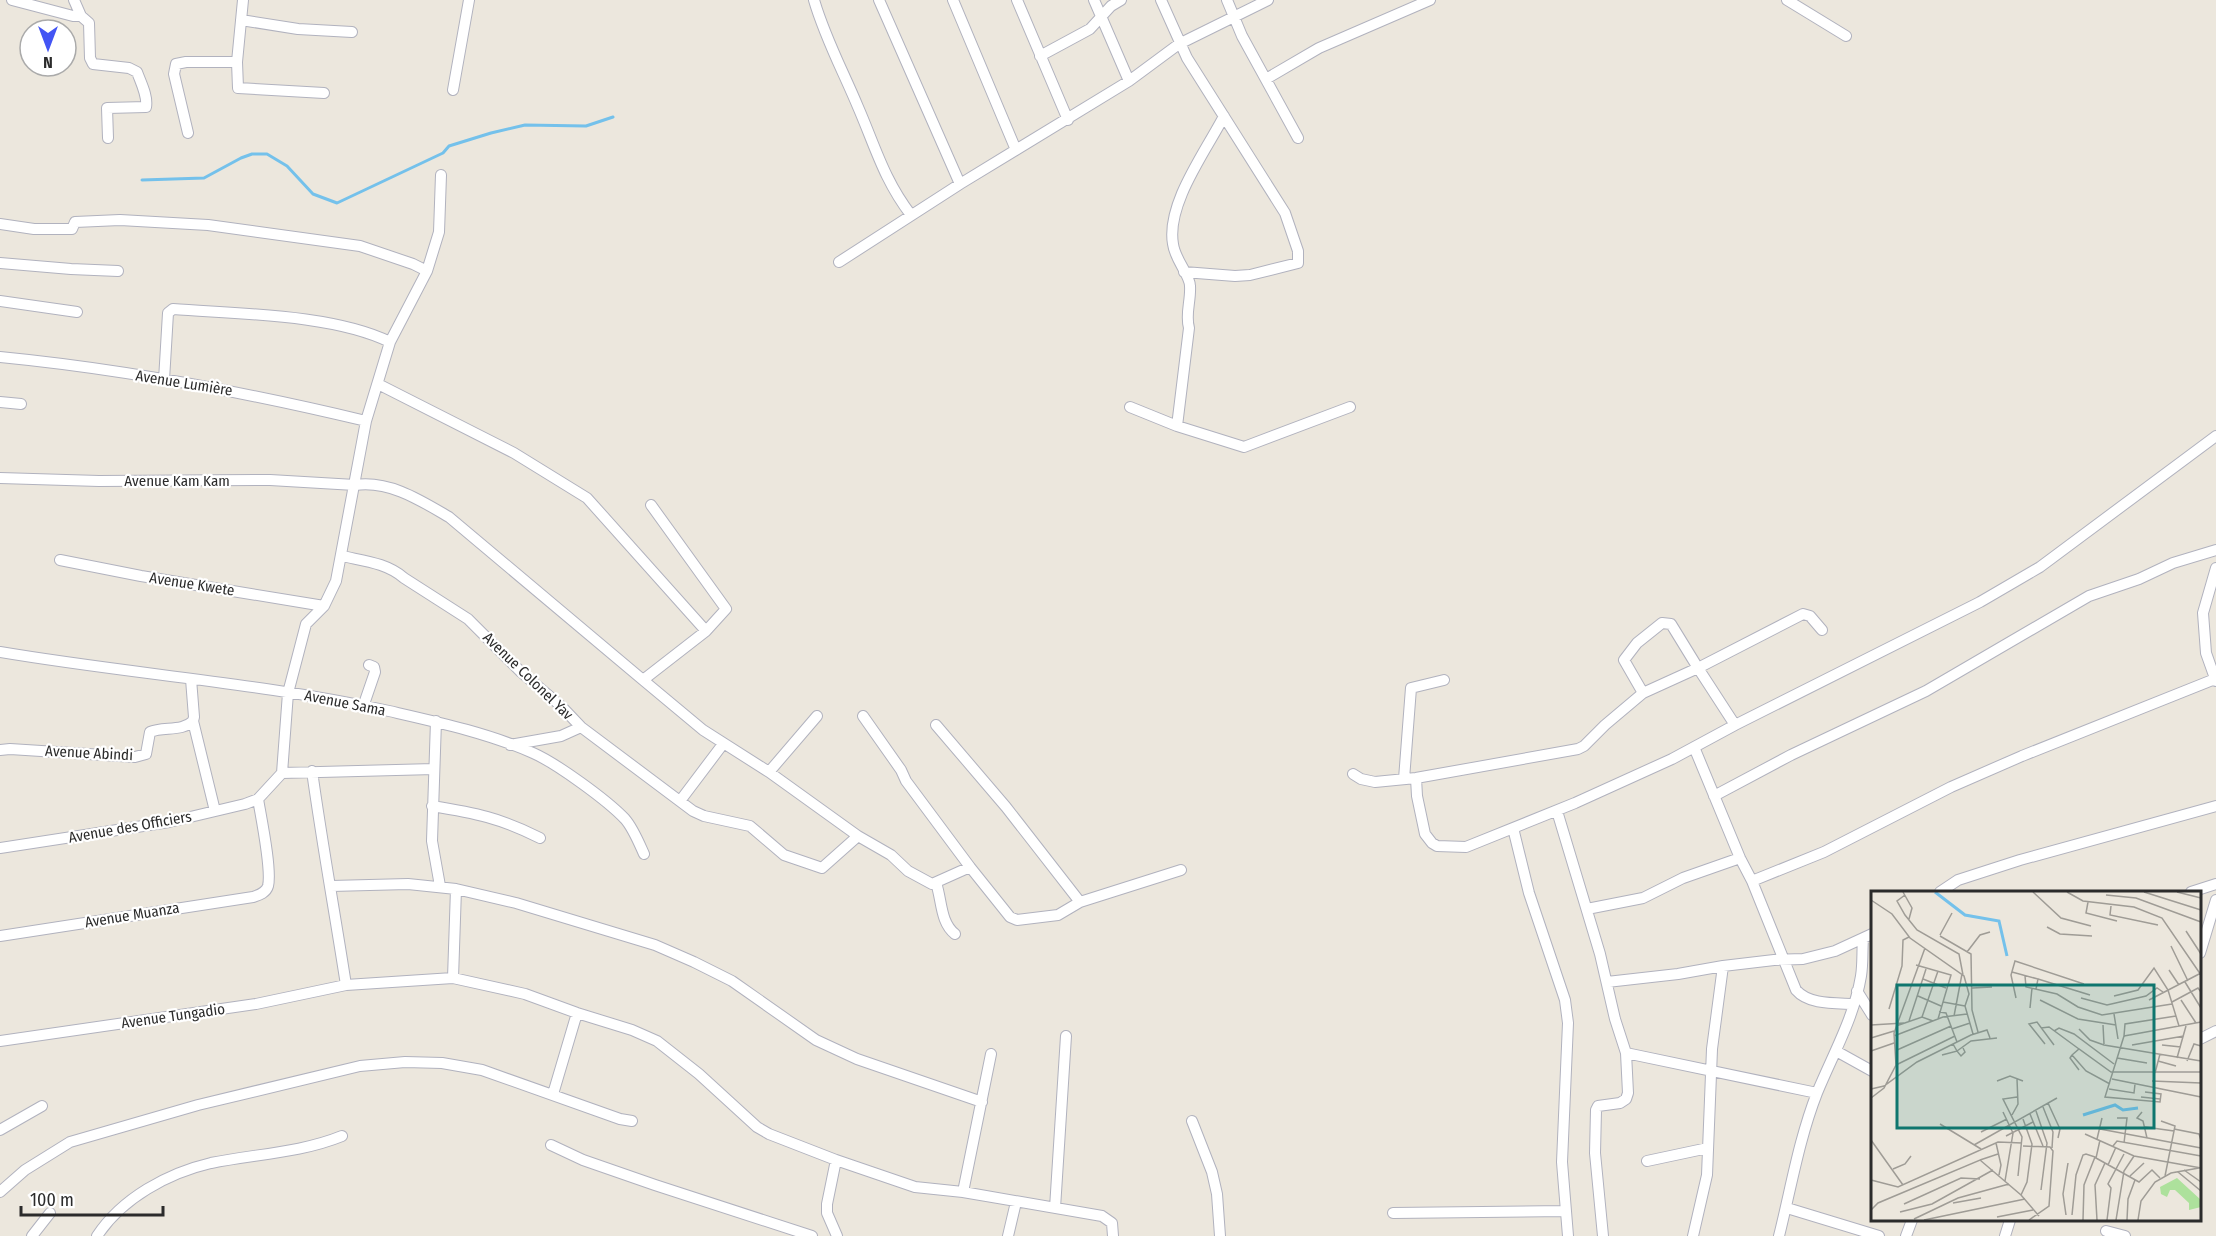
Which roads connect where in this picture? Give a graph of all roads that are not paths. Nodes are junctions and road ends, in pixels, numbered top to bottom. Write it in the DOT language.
graph roads {
  1 [pos="12,0"];
  2 [pos="74,0"];
  3 [pos="243,0"];
  4 [pos="469,0"];
  5 [pos="814,0"];
  6 [pos="879,0"];
  7 [pos="953,0"];
  8 [pos="1017,0"];
  9 [pos="1094,0"];
  10 [pos="1121,0"];
  11 [pos="1161,0"];
  12 [pos="1227,0"];
  13 [pos="1268,0"];
  14 [pos="1430,0"];
  15 [pos="1787,0"];
  16 [pos="81,16"];
  17 [pos="1101,17"];
  18 [pos="1232,17"];
  19 [pos="241,20"];
  20 [pos="352,32"];
  21 [pos="1846,36"];
  22 [pos="1179,44"];
  23 [pos="1040,56"];
  24 [pos="237,62"];
  25 [pos="1266,79"];
  26 [pos="1129,81"];
  27 [pos="453,90"];
  28 [pos="324,93"];
  29 [pos="1224,116"];
  30 [pos="1068,120"];
  31 [pos="188,133"];
  32 [pos="108,138"];
  33 [pos="1298,138"];
  34 [pos="1016,150"];
  35 [pos="441,175"];
  36 [pos="960,184"];
  37 [pos="911,215"];
  38 [pos="0,224"];
  39 [pos="839,262"];
  40 [pos="0,263"];
  41 [pos="118,271"];
  42 [pos="427,271"];
  43 [pos="1184,272"];
  44 [pos="0,300"];
  45 [pos="76,312"];
  46 [pos="390,342"];
  47 [pos="0,357"];
  48 [pos="164,380"];
  49 [pos="378,384"];
  50 [pos="0,402"];
  51 [pos="21,404"];
  52 [pos="1350,406"];
  53 [pos="1130,407"];
  54 [pos="366,421"];
  55 [pos="1177,426"];
  56 [pos="2216,436"];
  57 [pos="0,478"];
  58 [pos="355,485"];
  59 [pos="651,505"];
  60 [pos="2216,550"];
  61 [pos="342,556"];
  62 [pos="60,560"];
  63 [pos="2216,568"];
  64 [pos="324,606"];
  65 [pos="1822,630"];
  66 [pos="706,631"];
  67 [pos="0,652"];
  68 [pos="369,665"];
  69 [pos="1698,668"];
  70 [pos="191,679"];
  71 [pos="644,680"];
  72 [pos="1444,680"];
  73 [pos="2216,680"];
  74 [pos="288,693"];
  75 [pos="1643,693"];
  76 [pos="364,704"];
  77 [pos="817,716"];
  78 [pos="863,716"];
  79 [pos="436,721"];
  80 [pos="193,722"];
  81 [pos="936,725"];
  82 [pos="1735,725"];
  83 [pos="581,728"];
  84 [pos="723,744"];
  85 [pos="510,745"];
  86 [pos="1694,747"];
  87 [pos="0,750"];
  88 [pos="434,769"];
  89 [pos="312,771"];
  90 [pos="769,772"];
  91 [pos="282,773"];
  92 [pos="1353,774"];
  93 [pos="1410,778"];
  94 [pos="1714,796"];
  95 [pos="258,799"];
  96 [pos="680,801"];
  97 [pos="432,806"];
  98 [pos="2216,806"];
  99 [pos="215,811"];
  100 [pos="1557,811"];
  101 [pos="1513,828"];
  102 [pos="858,836"];
  103 [pos="540,838"];
  104 [pos="0,848"];
  105 [pos="644,854"];
  106 [pos="1740,858"];
  107 [pos="970,867"];
  108 [pos="1181,870"];
  109 [pos="1752,881"];
  110 [pos="936,883"];
  111 [pos="2216,884"];
  112 [pos="331,886"];
  113 [pos="440,886"];
  114 [pos="456,889"];
  115 [pos="1942,891"];
  116 [pos="2194,891"];
  117 [pos="2216,900"];
  118 [pos="1080,902"];
  119 [pos="1587,909"];
  120 [pos="2208,926"];
  121 [pos="955,934"];
  122 [pos="0,936"];
  123 [pos="1868,937"];
  124 [pos="2201,947"];
  125 [pos="1782,961"];
  126 [pos="1723,966"];
  127 [pos="453,978"];
  128 [pos="1607,982"];
  129 [pos="346,985"];
  130 [pos="1857,991"];
  131 [pos="1854,1004"];
  132 [pos="578,1013"];
  133 [pos="1871,1013"];
  134 [pos="2216,1031"];
  135 [pos="1066,1036"];
  136 [pos="2201,1038"];
  137 [pos="0,1041"];
  138 [pos="1836,1051"];
  139 [pos="1626,1053"];
  140 [pos="991,1054"];
  141 [pos="1871,1070"];
  142 [pos="1712,1071"];
  143 [pos="1817,1093"];
  144 [pos="553,1094"];
  145 [pos="982,1102"];
  146 [pos="42,1106"];
  147 [pos="632,1121"];
  148 [pos="1192,1121"];
  149 [pos="0,1130"];
  150 [pos="342,1136"];
  151 [pos="551,1145"];
  152 [pos="1708,1148"];
  153 [pos="836,1160"];
  154 [pos="1647,1161"];
  155 [pos="0,1192"];
  156 [pos="963,1192"];
  157 [pos="1016,1202"];
  158 [pos="1055,1208"];
  159 [pos="1786,1208"];
  160 [pos="1565,1211"];
  161 [pos="50,1213"];
  162 [pos="1393,1213"];
  163 [pos="1912,1221"];
  164 [pos="2010,1221"];
  165 [pos="2105,1233"];
  166 [pos="32,1236"];
  167 [pos="98,1236"];
  168 [pos="812,1236"];
  169 [pos="837,1236"];
  170 [pos="1008,1236"];
  171 [pos="1113,1236"];
  172 [pos="1220,1236"];
  173 [pos="1568,1236"];
  174 [pos="1603,1236"];
  175 [pos="1693,1236"];
  176 [pos="1779,1236"];
  177 [pos="1879,1236"];
  178 [pos="1906,1236"];
  179 [pos="2005,1236"];
  180 [pos="2125,1236"];
  1 -- 16 [label="street"];
  2 -- 16 [label="street"];
  3 -- 19 [label="street"];
  4 -- 27 [label="street"];
  5 -- 37 [label="street"];
  6 -- 36 [label="street"];
  7 -- 34 [label="street"];
  8 -- 23 [label="street"];
  9 -- 17 [label="street"];
  10 -- 17 [label="street"];
  11 -- 22 [label="street"];
  12 -- 18 [label="street"];
  13 -- 18 [label="street"];
  14 -- 25 [label="street"];
  15 -- 21 [label="street"];
  16 -- 32 [label="street"];
  17 -- 23 [label="street"];
  17 -- 26 [label="street"];
  18 -- 22 [label="street"];
  18 -- 25 [label="street"];
  19 -- 20 [label="street"];
  19 -- 24 [label="street"];
  22 -- 26 [label="street"];
  22 -- 29 [label="street"];
  23 -- 30 [label="street"];
  24 -- 28 [label="street"];
  24 -- 31 [label="street"];
  25 -- 33 [label="street"];
  26 -- 30 [label="street"];
  29 -- 43 [label="street"];
  29 -- 43 [label="street"];
  30 -- 34 [label="street"];
  34 -- 36 [label="street"];
  35 -- 42 [label="street"];
  36 -- 37 [label="street"];
  37 -- 39 [label="street"];
  38 -- 42 [label="street"];
  40 -- 41 [label="street"];
  42 -- 46 [label="street"];
  43 -- 55 [label="street"];
  44 -- 45 [label="street"];
  46 -- 48 [label="street"];
  46 -- 49 [label="street"];
  47 -- 48 [label="street, Avenue Lumière"];
  48 -- 54 [label="street, Avenue Lumière"];
  49 -- 54 [label="street"];
  49 -- 66 [label="street"];
  50 -- 51 [label="street"];
  52 -- 55 [label="street"];
  53 -- 55 [label="street"];
  54 -- 58 [label="street"];
  56 -- 82 [label="street"];
  57 -- 58 [label="street, Avenue Kam Kam"];
  58 -- 61 [label="street"];
  58 -- 71 [label="street, Avenue Kam Kam"];
  59 -- 66 [label="street"];
  60 -- 94 [label="street"];
  61 -- 64 [label="street"];
  61 -- 83 [label="street, Avenue Colonel Yav"];
  62 -- 64 [label="street, Avenue Kwete"];
  63 -- 73 [label="street"];
  64 -- 74 [label="street"];
  65 -- 69 [label="street"];
  66 -- 71 [label="street"];
  67 -- 70 [label="street, Avenue Sama"];
  68 -- 76 [label="street"];
  69 -- 75 [label="street"];
  69 -- 75 [label="street"];
  69 -- 82 [label="street"];
  70 -- 74 [label="street, Avenue Sama"];
  70 -- 80 [label="street"];
  71 -- 84 [label="street, Avenue Kam Kam"];
  72 -- 93 [label="street"];
  73 -- 109 [label="street"];
  74 -- 76 [label="street, Avenue Sama"];
  74 -- 91 [label="street"];
  75 -- 93 [label="street"];
  76 -- 79 [label="street, Avenue Sama"];
  77 -- 90 [label="street"];
  78 -- 107 [label="street"];
  79 -- 85 [label="street, Avenue Sama"];
  79 -- 88 [label="street"];
  80 -- 87 [label="street, Avenue Abindi"];
  80 -- 99 [label="street"];
  81 -- 118 [label="street"];
  82 -- 86 [label="street"];
  83 -- 85 [label="street"];
  83 -- 96 [label="street, Avenue Colonel Yav"];
  84 -- 90 [label="street, Avenue Kam Kam"];
  84 -- 96 [label="street"];
  85 -- 105 [label="street, Avenue Sama"];
  86 -- 94 [label="street"];
  86 -- 100 [label="street"];
  88 -- 89 [label="street"];
  88 -- 97 [label="street"];
  89 -- 91 [label="street"];
  89 -- 112 [label="street"];
  90 -- 102 [label="street, Avenue Kam Kam"];
  91 -- 95 [label="street"];
  92 -- 93 [label="street"];
  93 -- 101 [label="street"];
  94 -- 106 [label="street"];
  95 -- 99 [label="street, Avenue des Officiers"];
  95 -- 122 [label="street, Avenue Muanza"];
  96 -- 102 [label="street, Avenue Colonel Yav"];
  97 -- 103 [label="street"];
  97 -- 113 [label="street"];
  98 -- 115 [label="street"];
  99 -- 104 [label="street, Avenue des Officiers"];
  100 -- 101 [label="street"];
  100 -- 119 [label="street"];
  101 -- 160 [label="street"];
  102 -- 110 [label="street, Avenue Kam Kam"];
  106 -- 109 [label="street"];
  106 -- 119 [label="street"];
  107 -- 110 [label="street"];
  107 -- 118 [label="street"];
  108 -- 118 [label="street"];
  109 -- 125 [label="street"];
  110 -- 121 [label="street"];
  111 -- 116 [label="street"];
  112 -- 113 [label="street"];
  112 -- 129 [label="street"];
  113 -- 114 [label="street"];
  114 -- 127 [label="street"];
  114 -- 145 [label="street"];
  117 -- 120 [label="street"];
  119 -- 128 [label="street"];
  120 -- 124 [label="street"];
  123 -- 125 [label="street"];
  123 -- 130 [label="street"];
  125 -- 126 [label="street"];
  125 -- 131 [label="street"];
  126 -- 128 [label="street"];
  126 -- 142 [label="street"];
  127 -- 129 [label="street, Avenue Tungadio"];
  127 -- 132 [label="street, Avenue Tungadio"];
  128 -- 139 [label="street"];
  129 -- 137 [label="street, Avenue Tungadio"];
  130 -- 131 [label="street"];
  130 -- 133 [label="street"];
  131 -- 138 [label="street"];
  132 -- 144 [label="street"];
  132 -- 153 [label="street, Avenue Tungadio"];
  134 -- 136 [label="street"];
  135 -- 158 [label="street"];
  138 -- 141 [label="street"];
  138 -- 143 [label="street"];
  139 -- 142 [label="street"];
  139 -- 174 [label="street"];
  140 -- 145 [label="street"];
  142 -- 143 [label="street"];
  142 -- 152 [label="street"];
  143 -- 159 [label="street"];
  144 -- 147 [label="street"];
  144 -- 155 [label="street"];
  145 -- 156 [label="street"];
  146 -- 149 [label="street"];
  148 -- 172 [label="street"];
  150 -- 167 [label="street"];
  151 -- 168 [label="street"];
  152 -- 154 [label="street"];
  152 -- 175 [label="street"];
  153 -- 156 [label="street, Avenue Tungadio"];
  153 -- 169 [label="street"];
  156 -- 157 [label="street, Avenue Tungadio"];
  157 -- 158 [label="street, Avenue Tungadio"];
  157 -- 170 [label="street"];
  158 -- 171 [label="street, Avenue Tungadio"];
  159 -- 176 [label="street"];
  159 -- 177 [label="street"];
  160 -- 162 [label="street"];
  160 -- 173 [label="street"];
  161 -- 166 [label="street"];
  163 -- 178 [label="street"];
  164 -- 179 [label="street"];
  165 -- 180 [label="street"];
}
